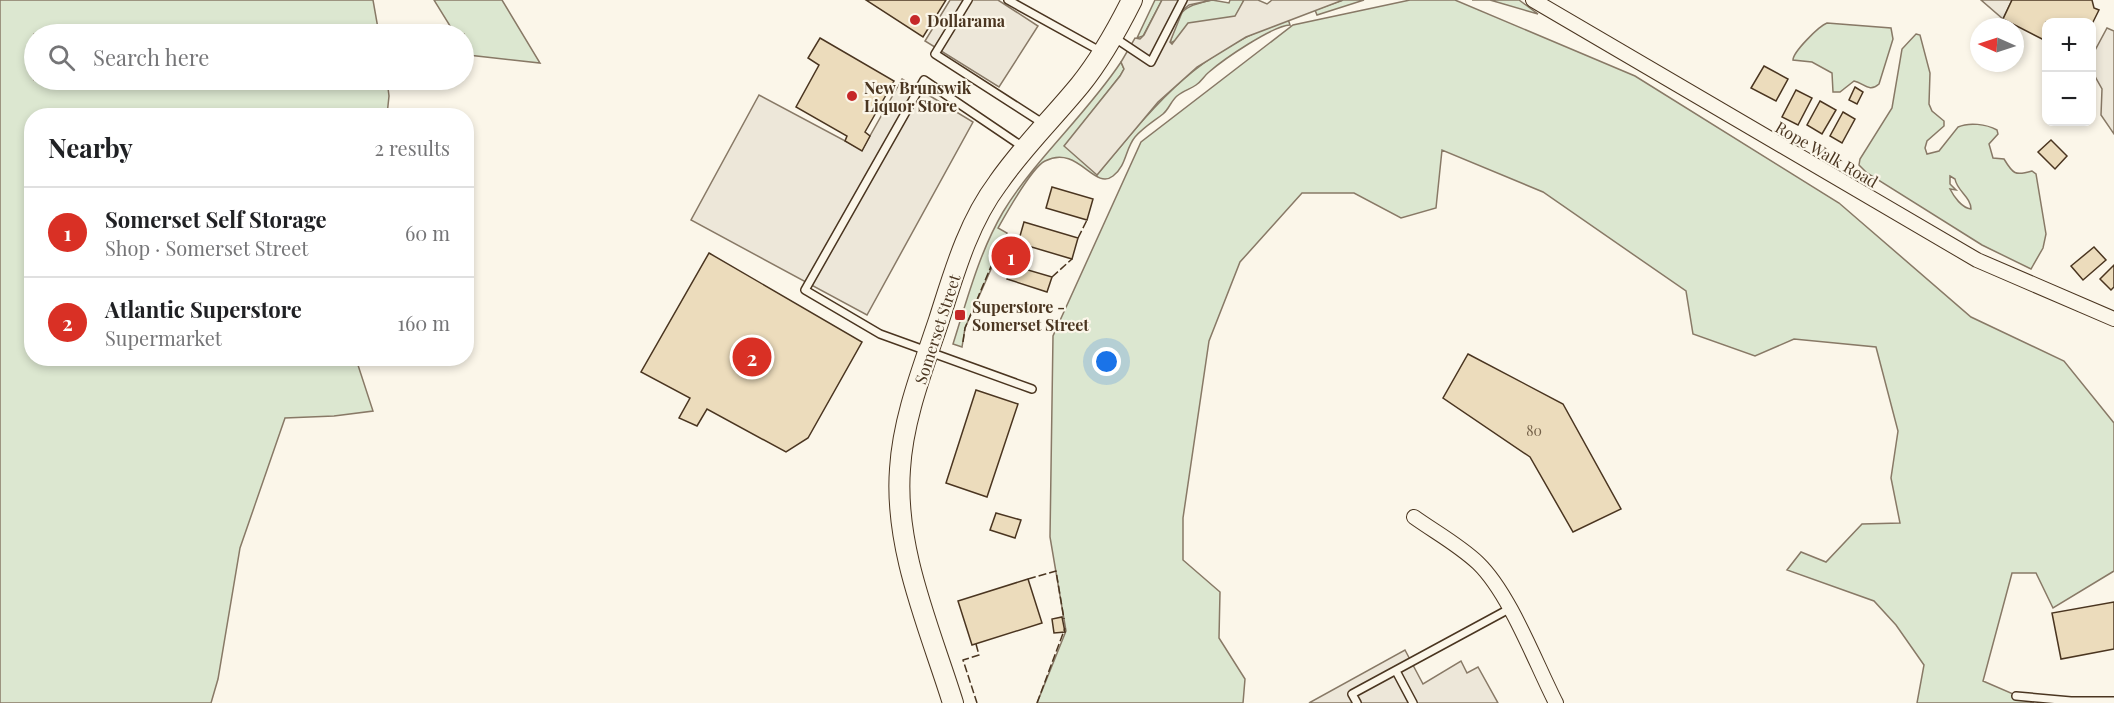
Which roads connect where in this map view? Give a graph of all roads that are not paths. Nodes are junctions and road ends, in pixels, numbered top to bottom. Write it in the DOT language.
graph roads {
  1 [pos="968,0"];
  2 [pos="1008,0"];
  3 [pos="1132,0"];
  4 [pos="1183,0"];
  5 [pos="1533,0"];
  6 [pos="1108,45"];
  7 [pos="1045,125"];
  8 [pos="1025,148"];
  9 [pos="2114,319"];
  10 [pos="929,352"];
  11 [pos="1032,389"];
  12 [pos="1414,517"];
  13 [pos="1509,609"];
  14 [pos="1396,671"];
  15 [pos="2016,696"];
  16 [pos="2114,701"];
  17 [pos="953,703"];
  18 [pos="1356,703"];
  19 [pos="1413,703"];
  20 [pos="1556,703"];
  1 -- 7 [label="lane"];
  2 -- 6 [label="lane"];
  3 -- 6 [label="main road, Somerset Street"];
  4 -- 6 [label="lane"];
  5 -- 9 [label="street, Rope Walk Road"];
  6 -- 7 [label="main road, Somerset Street"];
  7 -- 8 [label="main road, Somerset Street"];
  8 -- 10 [label="main road, Somerset Street"];
  8 -- 10 [label="lane"];
  10 -- 11 [label="lane"];
  10 -- 17 [label="main road, Somerset Street"];
  12 -- 13 [label="street"];
  13 -- 14 [label="lane"];
  13 -- 20 [label="street"];
  14 -- 18 [label="lane"];
  14 -- 19 [label="lane"];
  15 -- 16 [label="lane"];
}
